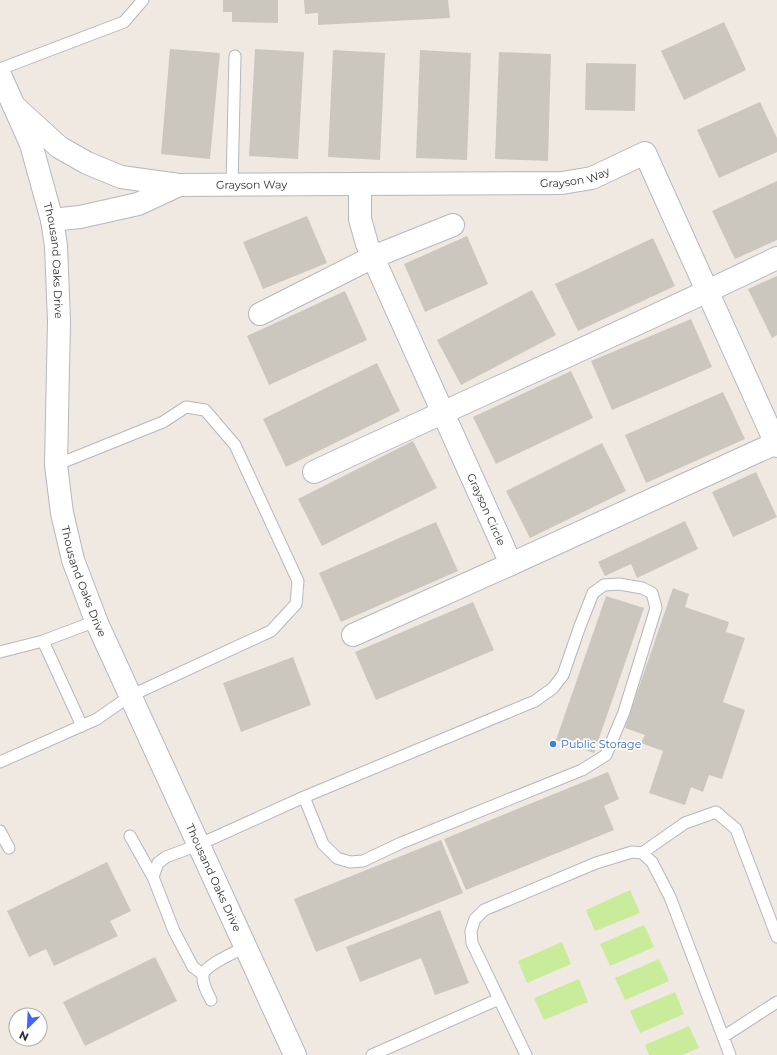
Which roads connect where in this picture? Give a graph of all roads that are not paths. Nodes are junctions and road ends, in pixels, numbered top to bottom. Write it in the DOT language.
graph roads {
  1 [pos="143,0"];
  2 [pos="235,56"];
  3 [pos="0,69"];
  4 [pos="0,75"];
  5 [pos="14,106"];
  6 [pos="179,185"];
  7 [pos="232,185"];
  8 [pos="360,185"];
  9 [pos="52,220"];
  10 [pos="453,225"];
  11 [pos="373,257"];
  12 [pos="777,258"];
  13 [pos="708,292"];
  14 [pos="260,314"];
  15 [pos="442,412"];
  16 [pos="776,444"];
  17 [pos="56,465"];
  18 [pos="314,472"];
  19 [pos="511,564"];
  20 [pos="96,621"];
  21 [pos="353,635"];
  22 [pos="43,641"];
  23 [pos="0,652"];
  24 [pos="130,696"];
  25 [pos="82,726"];
  26 [pos="0,762"];
  27 [pos="304,797"];
  28 [pos="0,831"];
  29 [pos="130,836"];
  30 [pos="198,845"];
  31 [pos="9,848"];
  32 [pos="642,853"];
  33 [pos="154,877"];
  34 [pos="777,937"];
  35 [pos="245,947"];
  36 [pos="203,974"];
  37 [pos="499,999"];
  38 [pos="211,1000"];
  39 [pos="777,1002"];
  40 [pos="723,1038"];
  41 [pos="295,1055"];
  42 [pos="372,1055"];
  43 [pos="526,1055"];
  44 [pos="730,1055"];
  1 -- 3 [label="lane"];
  2 -- 7 [label="lane"];
  4 -- 5 [label="street, Thousand Oaks Drive"];
  5 -- 6 [label="street, Grayson Way"];
  5 -- 9 [label="street, Thousand Oaks Drive"];
  6 -- 7 [label="street, Grayson Way"];
  6 -- 9 [label="street, Grayson Way"];
  7 -- 8 [label="street, Grayson Way"];
  8 -- 11 [label="street, Grayson Circle"];
  8 -- 13 [label="street, Grayson Way"];
  9 -- 17 [label="street, Thousand Oaks Drive"];
  10 -- 11 [label="street"];
  11 -- 14 [label="street"];
  11 -- 15 [label="street, Grayson Circle"];
  12 -- 13 [label="street"];
  13 -- 15 [label="street"];
  13 -- 16 [label="street, Grayson Way"];
  15 -- 18 [label="street"];
  15 -- 19 [label="street, Grayson Circle"];
  16 -- 19 [label="street"];
  17 -- 20 [label="street, Thousand Oaks Drive"];
  17 -- 24 [label="lane"];
  19 -- 21 [label="street"];
  20 -- 22 [label="lane"];
  20 -- 24 [label="street, Thousand Oaks Drive"];
  22 -- 23 [label="lane"];
  22 -- 25 [label="lane"];
  24 -- 25 [label="lane"];
  24 -- 30 [label="street, Thousand Oaks Drive"];
  25 -- 26 [label="lane"];
  27 -- 27 [label="lane"];
  27 -- 30 [label="lane"];
  28 -- 31 [label="lane"];
  29 -- 33 [label="lane"];
  30 -- 33 [label="lane"];
  30 -- 35 [label="street, Thousand Oaks Drive"];
  32 -- 34 [label="lane"];
  32 -- 37 [label="lane"];
  32 -- 40 [label="lane"];
  33 -- 36 [label="lane"];
  35 -- 36 [label="lane"];
  35 -- 41 [label="street, Thousand Oaks Drive"];
  36 -- 38 [label="lane"];
  37 -- 42 [label="lane"];
  37 -- 43 [label="lane"];
  39 -- 40 [label="lane"];
  40 -- 44 [label="lane"];
}
